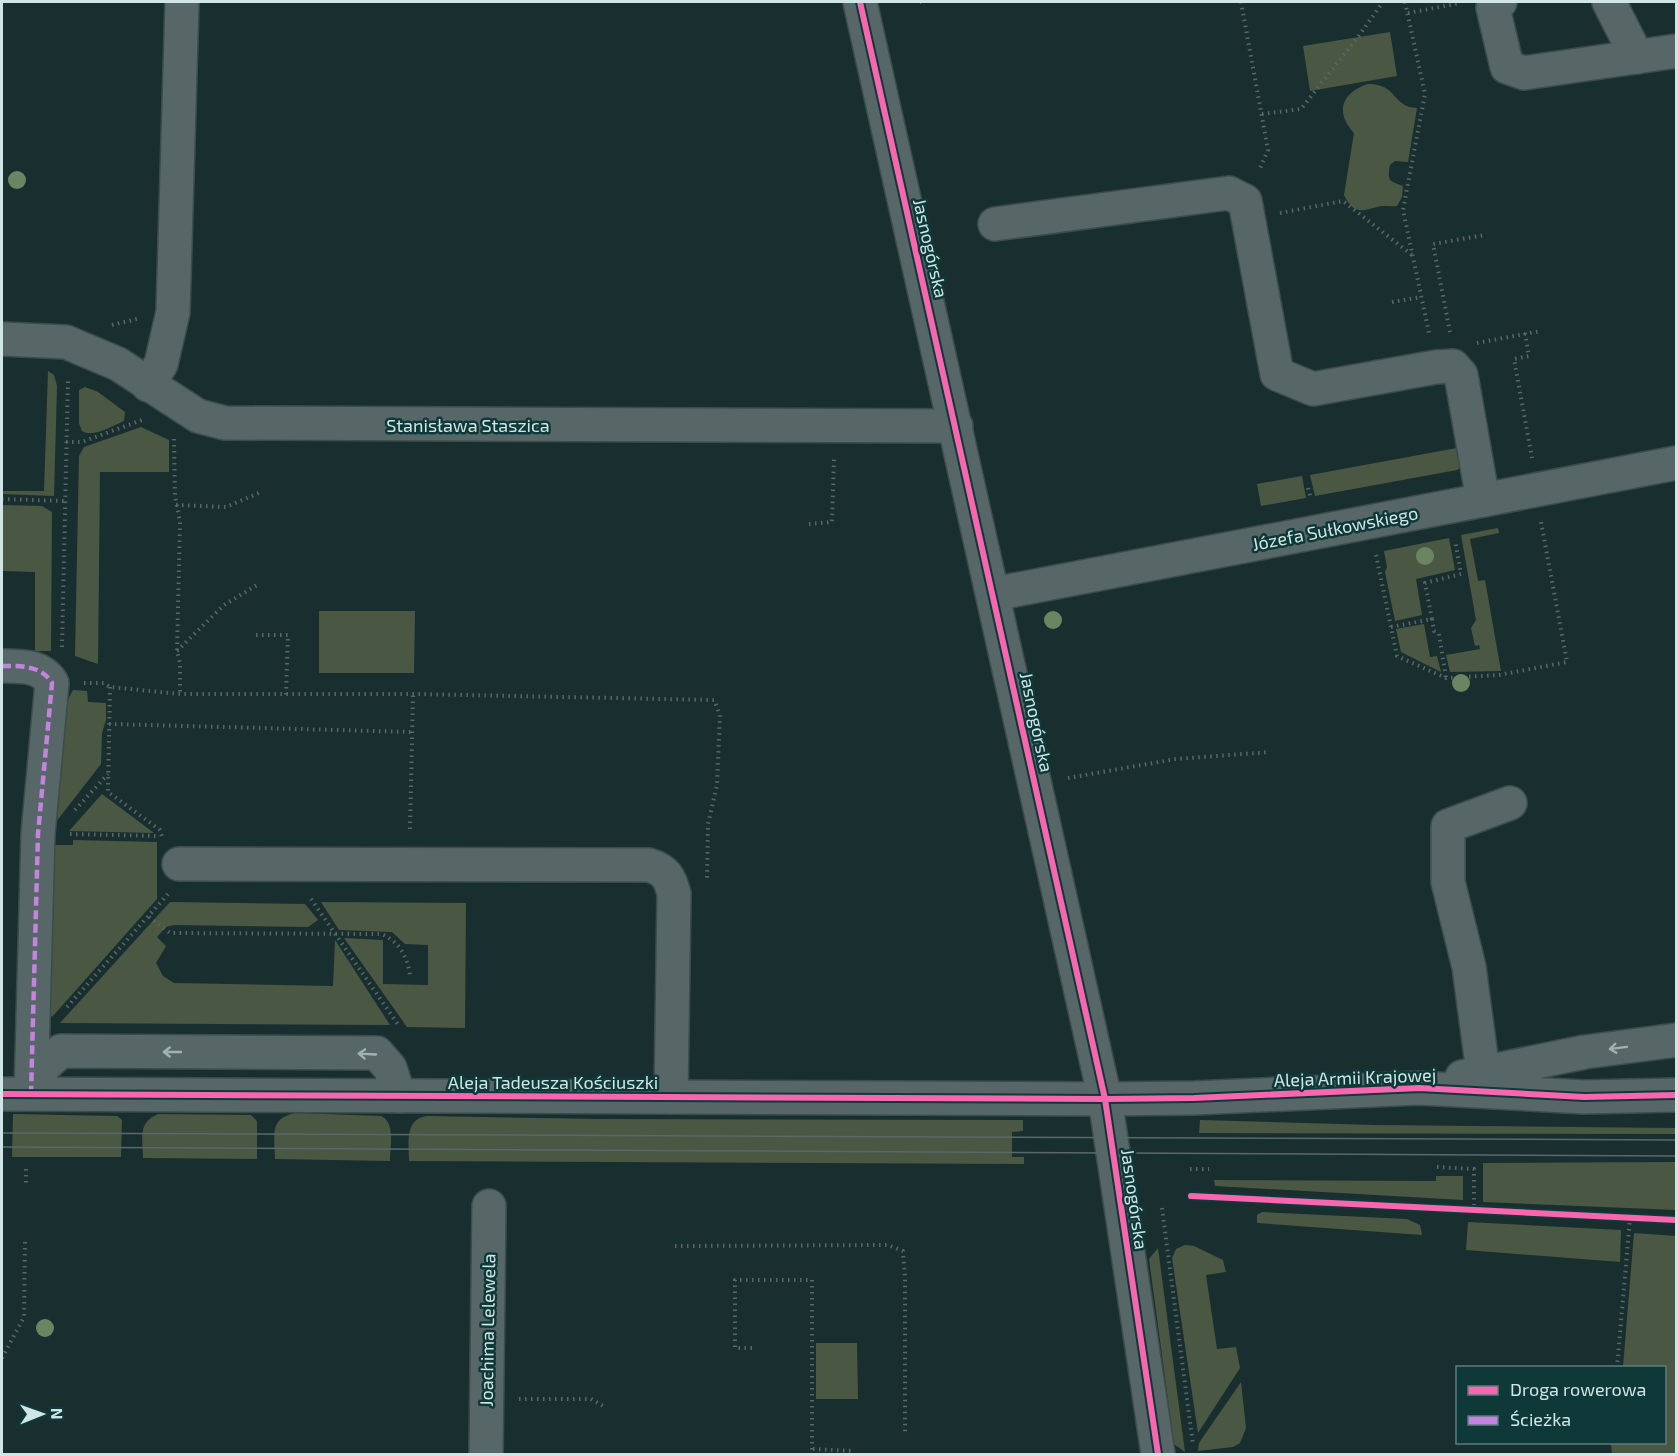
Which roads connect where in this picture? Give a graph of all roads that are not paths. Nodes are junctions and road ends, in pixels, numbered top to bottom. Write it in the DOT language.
graph roads {
  1 [pos="182,2"];
  2 [pos="860,2"];
  3 [pos="1500,2"];
  4 [pos="1610,2"];
  5 [pos="1677,51"];
  6 [pos="1637,57"];
  7 [pos="995,224"];
  8 [pos="2,339"];
  9 [pos="148,385"];
  10 [pos="956,426"];
  11 [pos="1677,463"];
  12 [pos="1483,500"];
  13 [pos="994,594"];
  14 [pos="2,666"];
  15 [pos="1510,802"];
  16 [pos="179,864"];
  17 [pos="1677,1040"];
  18 [pos="1482,1072"];
  19 [pos="1419,1088"];
  20 [pos="16,1094"];
  21 [pos="1677,1095"];
  22 [pos="399,1096"];
  23 [pos="671,1097"];
  24 [pos="1105,1099"];
  25 [pos="489,1206"];
  26 [pos="486,1455"];
  27 [pos="1158,1455"];
  1 -- 9 [label="street"];
  2 -- 10 [label="street, Jasnogórska"];
  3 -- 6 [label="street"];
  4 -- 6 [label="street"];
  5 -- 6 [label="street"];
  7 -- 12 [label="street"];
  8 -- 9 [label="street, Stanisława Staszica"];
  9 -- 10 [label="street, Stanisława Staszica"];
  10 -- 13 [label="street, Jasnogórska"];
  11 -- 12 [label="street, Józefa Sułkowskiego"];
  12 -- 13 [label="street, Józefa Sułkowskiego"];
  13 -- 24 [label="street, Jasnogórska"];
  14 -- 20 [label="street"];
  15 -- 18 [label="street"];
  16 -- 23 [label="street"];
  17 -- 18 [label="street, Aleja Armii Krajowej, one-way"];
  18 -- 19 [label="street, Aleja Armii Krajowej"];
  19 -- 21 [label="street, Aleja Armii Krajowej"];
  19 -- 24 [label="street, Aleja Armii Krajowej"];
  20 -- 22 [label="street, Aleja Tadeusza Kościuszki"];
  22 -- 20 [label="street, one-way"];
  22 -- 23 [label="street, Aleja Tadeusza Kościuszki"];
  23 -- 24 [label="street, Aleja Tadeusza Kościuszki"];
  24 -- 27 [label="street, Jasnogórska"];
  25 -- 26 [label="street, Joachima Lelewela"];
}
